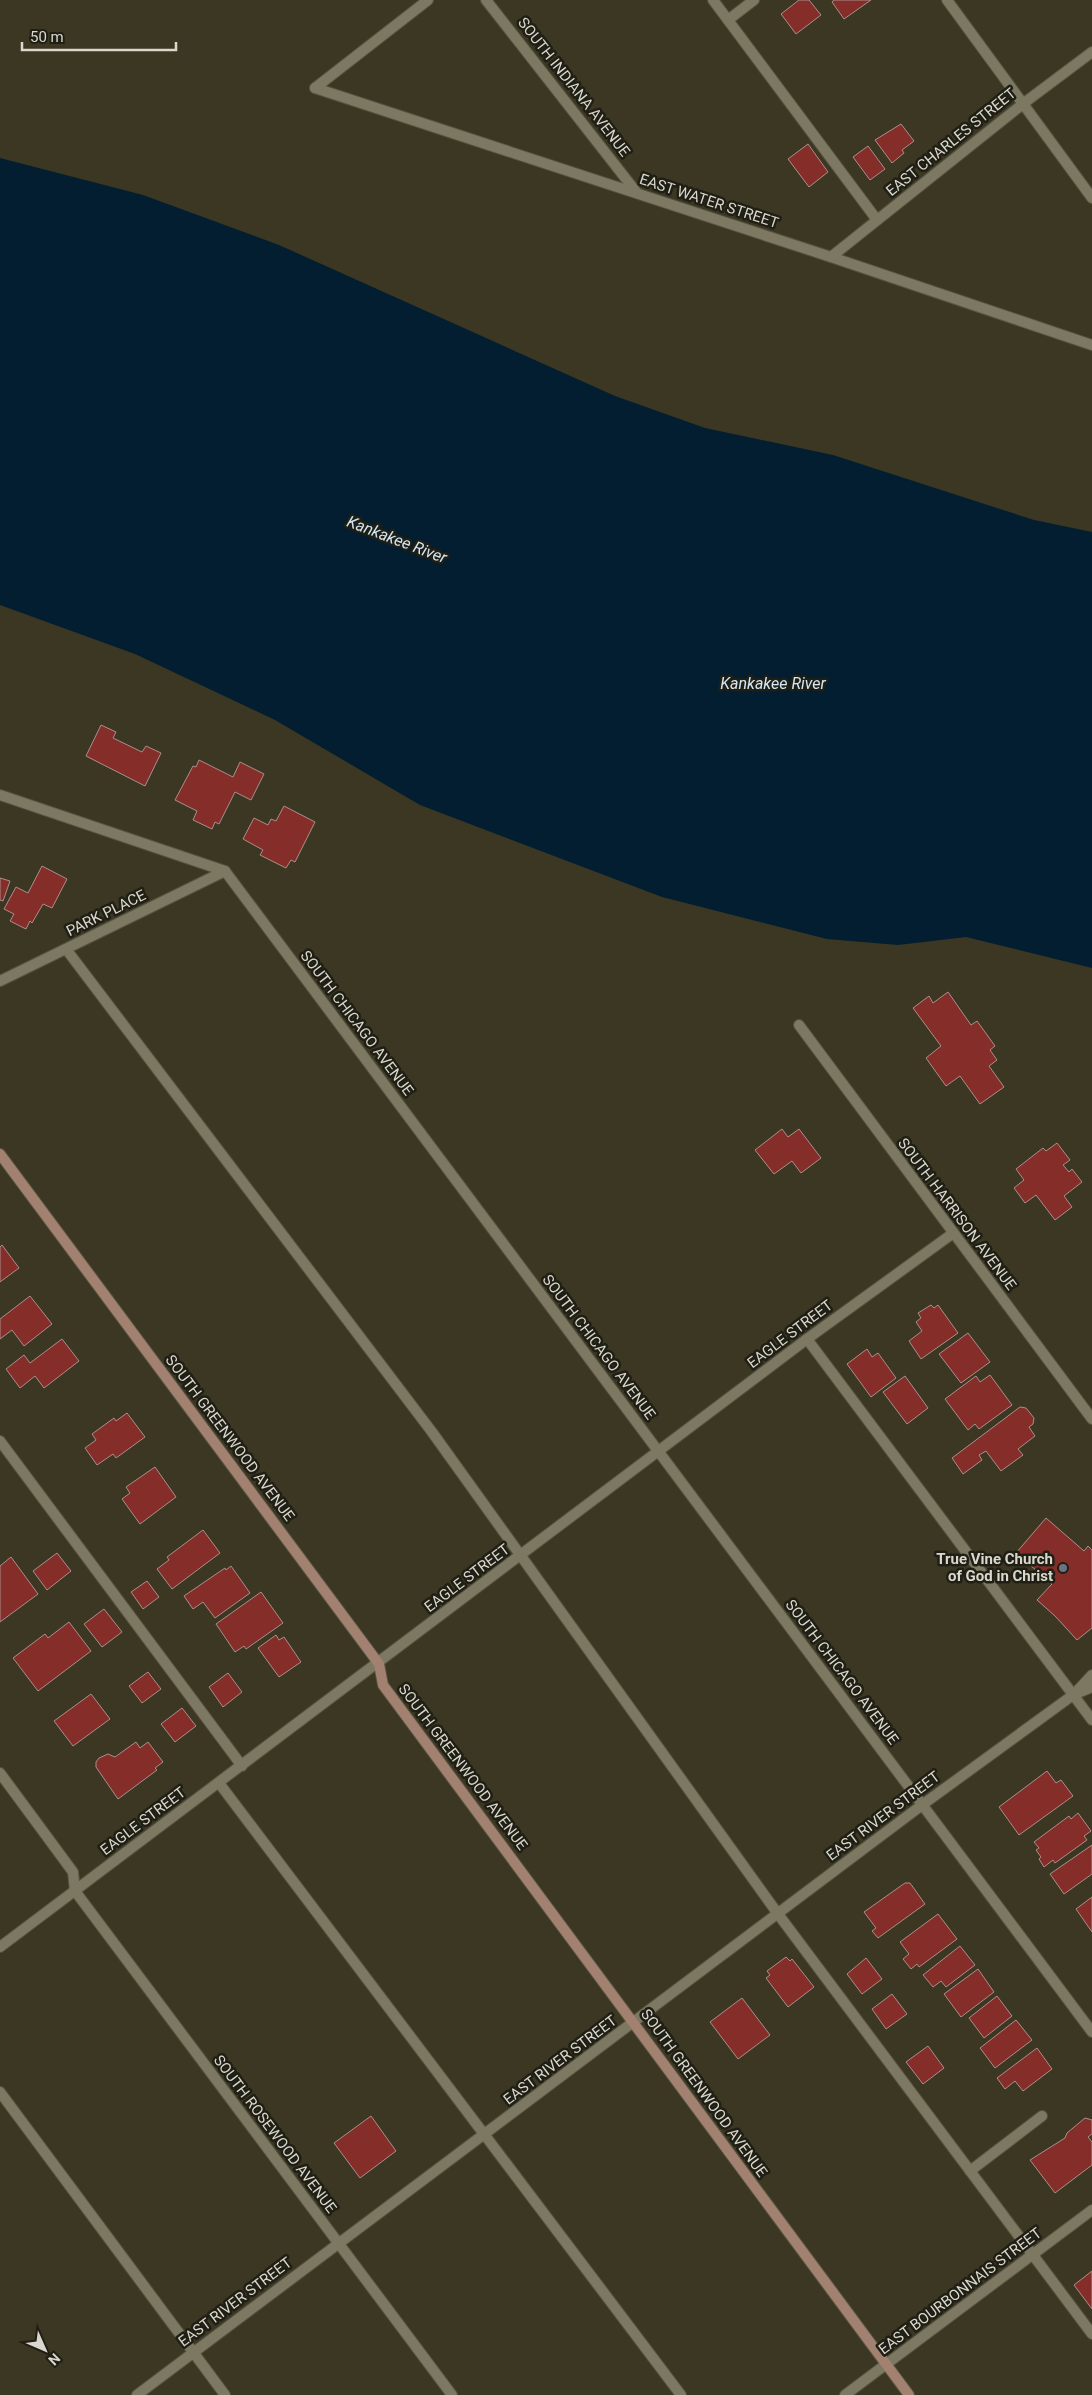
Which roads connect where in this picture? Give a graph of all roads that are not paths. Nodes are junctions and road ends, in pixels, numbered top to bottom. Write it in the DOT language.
graph roads {
  1 [pos="428,0"];
  2 [pos="486,0"];
  3 [pos="713,0"];
  4 [pos="754,0"];
  5 [pos="947,0"];
  6 [pos="728,20"];
  7 [pos="1092,52"];
  8 [pos="1024,103"];
  9 [pos="638,193"];
  10 [pos="1092,198"];
  11 [pos="877,220"];
  12 [pos="830,257"];
  13 [pos="1092,345"];
  14 [pos="0,795"];
  15 [pos="226,872"];
  16 [pos="66,949"];
  17 [pos="0,981"];
  18 [pos="799,1026"];
  19 [pos="0,1154"];
  20 [pos="952,1234"];
  21 [pos="808,1340"];
  22 [pos="1092,1419"];
  23 [pos="0,1441"];
  24 [pos="658,1452"];
  25 [pos="520,1556"];
  26 [pos="379,1664"];
  27 [pos="1092,1675"];
  28 [pos="1092,1687"];
  29 [pos="1073,1695"];
  30 [pos="1092,1720"];
  31 [pos="242,1766"];
  32 [pos="0,1773"];
  33 [pos="220,1783"];
  34 [pos="922,1805"];
  35 [pos="75,1891"];
  36 [pos="778,1914"];
  37 [pos="0,1948"];
  38 [pos="634,2023"];
  39 [pos="1092,2032"];
  40 [pos="0,2092"];
  41 [pos="1042,2116"];
  42 [pos="484,2135"];
  43 [pos="970,2171"];
  44 [pos="1092,2210"];
  45 [pos="338,2244"];
  46 [pos="1033,2255"];
  47 [pos="1092,2334"];
  48 [pos="194,2352"];
  49 [pos="886,2364"];
  50 [pos="137,2395"];
  51 [pos="225,2395"];
  52 [pos="452,2395"];
  53 [pos="680,2395"];
  54 [pos="845,2395"];
  55 [pos="909,2395"];
  1 -- 9 [label="street, EAST WATER STREET"];
  2 -- 9 [label="street, SOUTH INDIANA AVENUE"];
  3 -- 6 [label="street"];
  4 -- 6 [label="street"];
  5 -- 8 [label="street"];
  6 -- 11 [label="street"];
  7 -- 8 [label="street, EAST CHARLES STREET"];
  8 -- 10 [label="street"];
  8 -- 11 [label="street, EAST CHARLES STREET"];
  9 -- 12 [label="street, EAST WATER STREET"];
  11 -- 12 [label="street, EAST CHARLES STREET"];
  12 -- 13 [label="street, EAST WATER STREET"];
  14 -- 15 [label="street"];
  15 -- 16 [label="street, PARK PLACE"];
  15 -- 24 [label="street, SOUTH CHICAGO AVENUE"];
  16 -- 17 [label="street, PARK PLACE"];
  16 -- 25 [label="street"];
  18 -- 20 [label="street, SOUTH HARRISON AVENUE"];
  19 -- 26 [label="street, SOUTH GREENWOOD AVENUE"];
  20 -- 21 [label="street, EAGLE STREET"];
  20 -- 22 [label="street, SOUTH HARRISON AVENUE"];
  21 -- 24 [label="street, EAGLE STREET"];
  21 -- 29 [label="street"];
  23 -- 31 [label="street"];
  24 -- 25 [label="street, EAGLE STREET"];
  24 -- 34 [label="street, SOUTH CHICAGO AVENUE"];
  25 -- 26 [label="street, EAGLE STREET"];
  25 -- 36 [label="street"];
  26 -- 31 [label="street, EAGLE STREET"];
  26 -- 38 [label="street, SOUTH GREENWOOD AVENUE"];
  27 -- 29 [label="street, EAST RIVER STREET"];
  28 -- 29 [label="street, EAST RIVER STREET"];
  29 -- 30 [label="street"];
  29 -- 34 [label="street, EAST RIVER STREET"];
  31 -- 33 [label="street, EAGLE STREET"];
  32 -- 35 [label="street"];
  33 -- 35 [label="street, EAGLE STREET"];
  33 -- 42 [label="street"];
  34 -- 36 [label="street, EAST RIVER STREET"];
  34 -- 39 [label="street, SOUTH CHICAGO AVENUE"];
  35 -- 37 [label="street, EAGLE STREET"];
  35 -- 45 [label="street, SOUTH ROSEWOOD AVENUE"];
  36 -- 38 [label="street, EAST RIVER STREET"];
  36 -- 43 [label="street"];
  38 -- 42 [label="street, EAST RIVER STREET"];
  38 -- 49 [label="street, SOUTH GREENWOOD AVENUE"];
  40 -- 48 [label="street"];
  41 -- 43 [label="street"];
  42 -- 45 [label="street, EAST RIVER STREET"];
  42 -- 53 [label="street"];
  43 -- 46 [label="street"];
  44 -- 46 [label="street, EAST BOURBONNAIS STREET"];
  45 -- 48 [label="street, EAST RIVER STREET"];
  45 -- 52 [label="street, SOUTH ROSEWOOD AVENUE"];
  46 -- 47 [label="street"];
  46 -- 49 [label="street, EAST BOURBONNAIS STREET"];
  48 -- 50 [label="street, EAST RIVER STREET"];
  48 -- 51 [label="street"];
  49 -- 54 [label="street, EAST BOURBONNAIS STREET"];
  49 -- 55 [label="street, SOUTH GREENWOOD AVENUE"];
}
